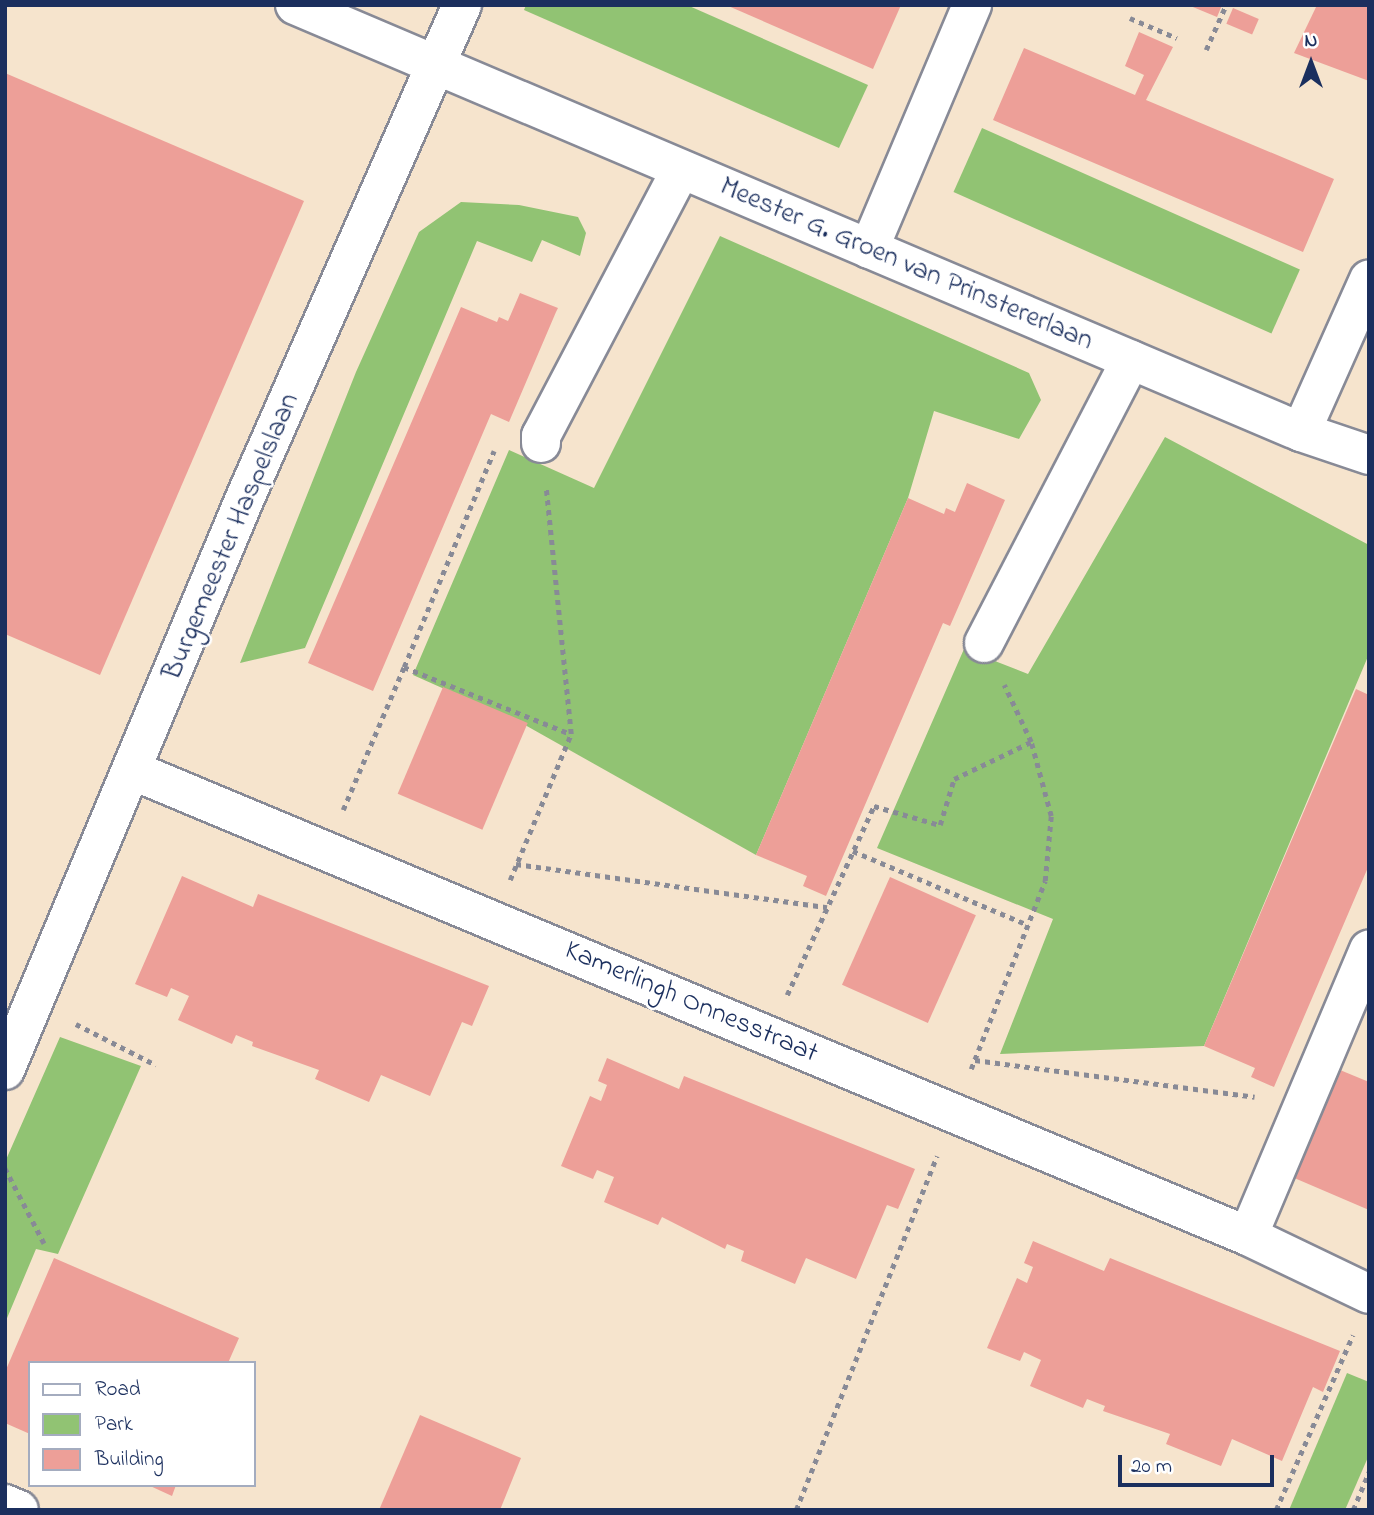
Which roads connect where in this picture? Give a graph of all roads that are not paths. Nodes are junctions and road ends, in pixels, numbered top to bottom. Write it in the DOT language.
graph roads {
  1 [pos="295,5"];
  2 [pos="462,5"];
  3 [pos="972,5"];
  4 [pos="438,66"];
  5 [pos="681,169"];
  6 [pos="869,249"];
  7 [pos="1369,279"];
  8 [pos="1131,360"];
  9 [pos="1301,432"];
  10 [pos="541,440"];
  11 [pos="1369,454"];
  12 [pos="1369,475"];
  13 [pos="984,643"];
  14 [pos="134,771"];
  15 [pos="1369,949"];
  16 [pos="5,1070"];
  17 [pos="1248,1236"];
  18 [pos="1363,1309"];
  19 [pos="5,1504"];
  20 [pos="19,1510"];
  1 -- 4 [label="street, Meester G. Groen van Prinstererlaan"];
  2 -- 4 [label="street, Burgemeester Haspelslaan"];
  3 -- 6 [label="street"];
  4 -- 5 [label="street, Meester G. Groen van Prinstererlaan"];
  4 -- 14 [label="street, Burgemeester Haspelslaan"];
  5 -- 6 [label="street, Meester G. Groen van Prinstererlaan"];
  5 -- 10 [label="street"];
  6 -- 8 [label="street, Meester G. Groen van Prinstererlaan"];
  7 -- 9 [label="street"];
  8 -- 9 [label="street, Meester G. Groen van Prinstererlaan"];
  8 -- 13 [label="street"];
  9 -- 11 [label="street, Meester G. Groen van Prinstererlaan"];
  9 -- 12 [label="street, Meester G. Groen van Prinstererlaan"];
  14 -- 16 [label="street, Burgemeester Haspelslaan"];
  14 -- 17 [label="street, Kamerlingh Onnesstraat"];
  15 -- 17 [label="street"];
  17 -- 18 [label="street, Kamerlingh Onnesstraat"];
  19 -- 20 [label="street"];
}
